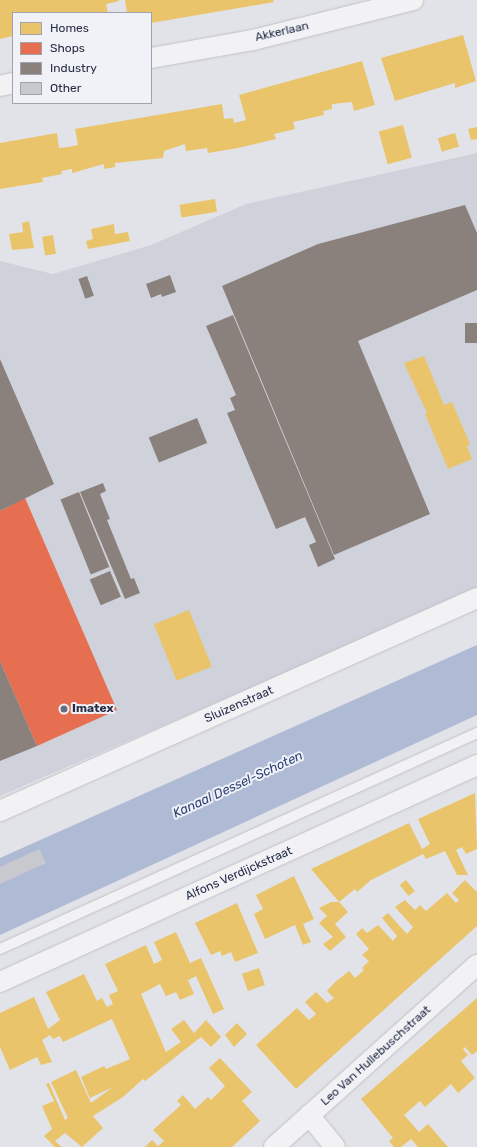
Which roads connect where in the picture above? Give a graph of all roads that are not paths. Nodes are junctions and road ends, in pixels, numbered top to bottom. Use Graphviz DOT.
graph roads {
  1 [pos="412,0"];
  2 [pos="152,58"];
  3 [pos="12,84"];
  4 [pos="0,86"];
  5 [pos="477,598"];
  6 [pos="477,733"];
  7 [pos="477,765"];
  8 [pos="0,811"];
  9 [pos="0,950"];
  10 [pos="477,965"];
  11 [pos="0,982"];
  12 [pos="309,1115"];
  13 [pos="274,1147"];
  14 [pos="336,1147"];
  1 -- 2 [label="street, Akkerlaan"];
  3 -- 4 [label="street"];
  5 -- 8 [label="street, Sluizenstraat"];
  6 -- 9 [label="lane"];
  7 -- 11 [label="street, Alfons Verdijckstraat"];
  10 -- 12 [label="street, Leo Van Hullebuschstraat"];
  12 -- 13 [label="street, Leo Van Hullebuschstraat"];
  12 -- 14 [label="street"];
}
